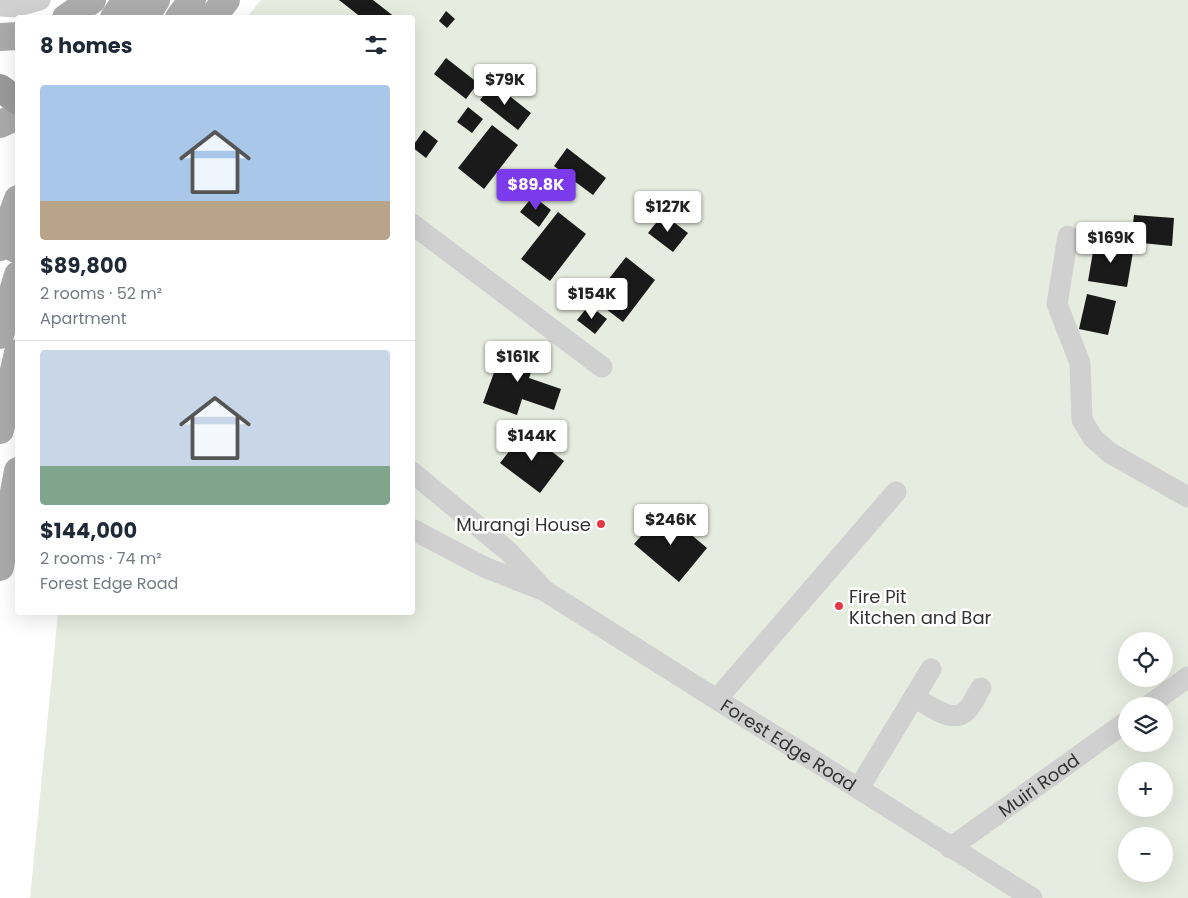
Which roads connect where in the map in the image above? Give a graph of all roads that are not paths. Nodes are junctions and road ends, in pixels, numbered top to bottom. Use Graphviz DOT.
graph roads {
  1 [pos="40,0"];
  2 [pos="92,0"];
  3 [pos="97,0"];
  4 [pos="126,0"];
  5 [pos="156,0"];
  6 [pos="192,0"];
  7 [pos="226,0"];
  8 [pos="0,6"];
  9 [pos="70,15"];
  10 [pos="89,15"];
  11 [pos="116,15"];
  12 [pos="146,15"];
  13 [pos="181,15"];
  14 [pos="214,15"];
  15 [pos="15,36"];
  16 [pos="0,37"];
  17 [pos="0,88"];
  18 [pos="15,99"];
  19 [pos="15,117"];
  20 [pos="0,124"];
  21 [pos="15,207"];
  22 [pos="415,226"];
  23 [pos="1068,236"];
  24 [pos="0,240"];
  25 [pos="0,246"];
  26 [pos="15,248"];
  27 [pos="15,282"];
  28 [pos="0,335"];
  29 [pos="15,366"];
  30 [pos="602,367"];
  31 [pos="0,430"];
  32 [pos="415,480"];
  33 [pos="15,487"];
  34 [pos="896,492"];
  35 [pos="1188,497"];
  36 [pos="415,531"];
  37 [pos="0,567"];
  38 [pos="545,591"];
  39 [pos="931,669"];
  40 [pos="1188,677"];
  41 [pos="981,688"];
  42 [pos="914,697"];
  43 [pos="1160,697"];
  44 [pos="717,699"];
  45 [pos="1118,728"];
  46 [pos="859,788"];
  47 [pos="950,848"];
  48 [pos="1032,898"];
  1 -- 8 [label="street"];
  2 -- 9 [label="main road"];
  3 -- 10 [label="main road"];
  4 -- 11 [label="main road"];
  5 -- 12 [label="main road"];
  6 -- 13 [label="main road"];
  7 -- 14 [label="main road"];
  15 -- 16 [label="main road"];
  17 -- 18 [label="highway"];
  19 -- 20 [label="main road"];
  21 -- 25 [label="main road"];
  22 -- 30 [label="street"];
  23 -- 35 [label="street"];
  24 -- 26 [label="main road, bridge"];
  27 -- 28 [label="main road"];
  29 -- 31 [label="main road"];
  32 -- 38 [label="street, Forest Edge Road"];
  33 -- 37 [label="main road"];
  34 -- 44 [label="street"];
  36 -- 38 [label="street, Forest Edge Road"];
  38 -- 44 [label="street, Forest Edge Road"];
  39 -- 42 [label="street"];
  40 -- 43 [label="street"];
  41 -- 42 [label="street"];
  42 -- 46 [label="street"];
  44 -- 46 [label="street, Forest Edge Road"];
  45 -- 47 [label="street, Muiri Road"];
  46 -- 47 [label="street, Forest Edge Road"];
  47 -- 48 [label="street, Forest Edge Road"];
}
